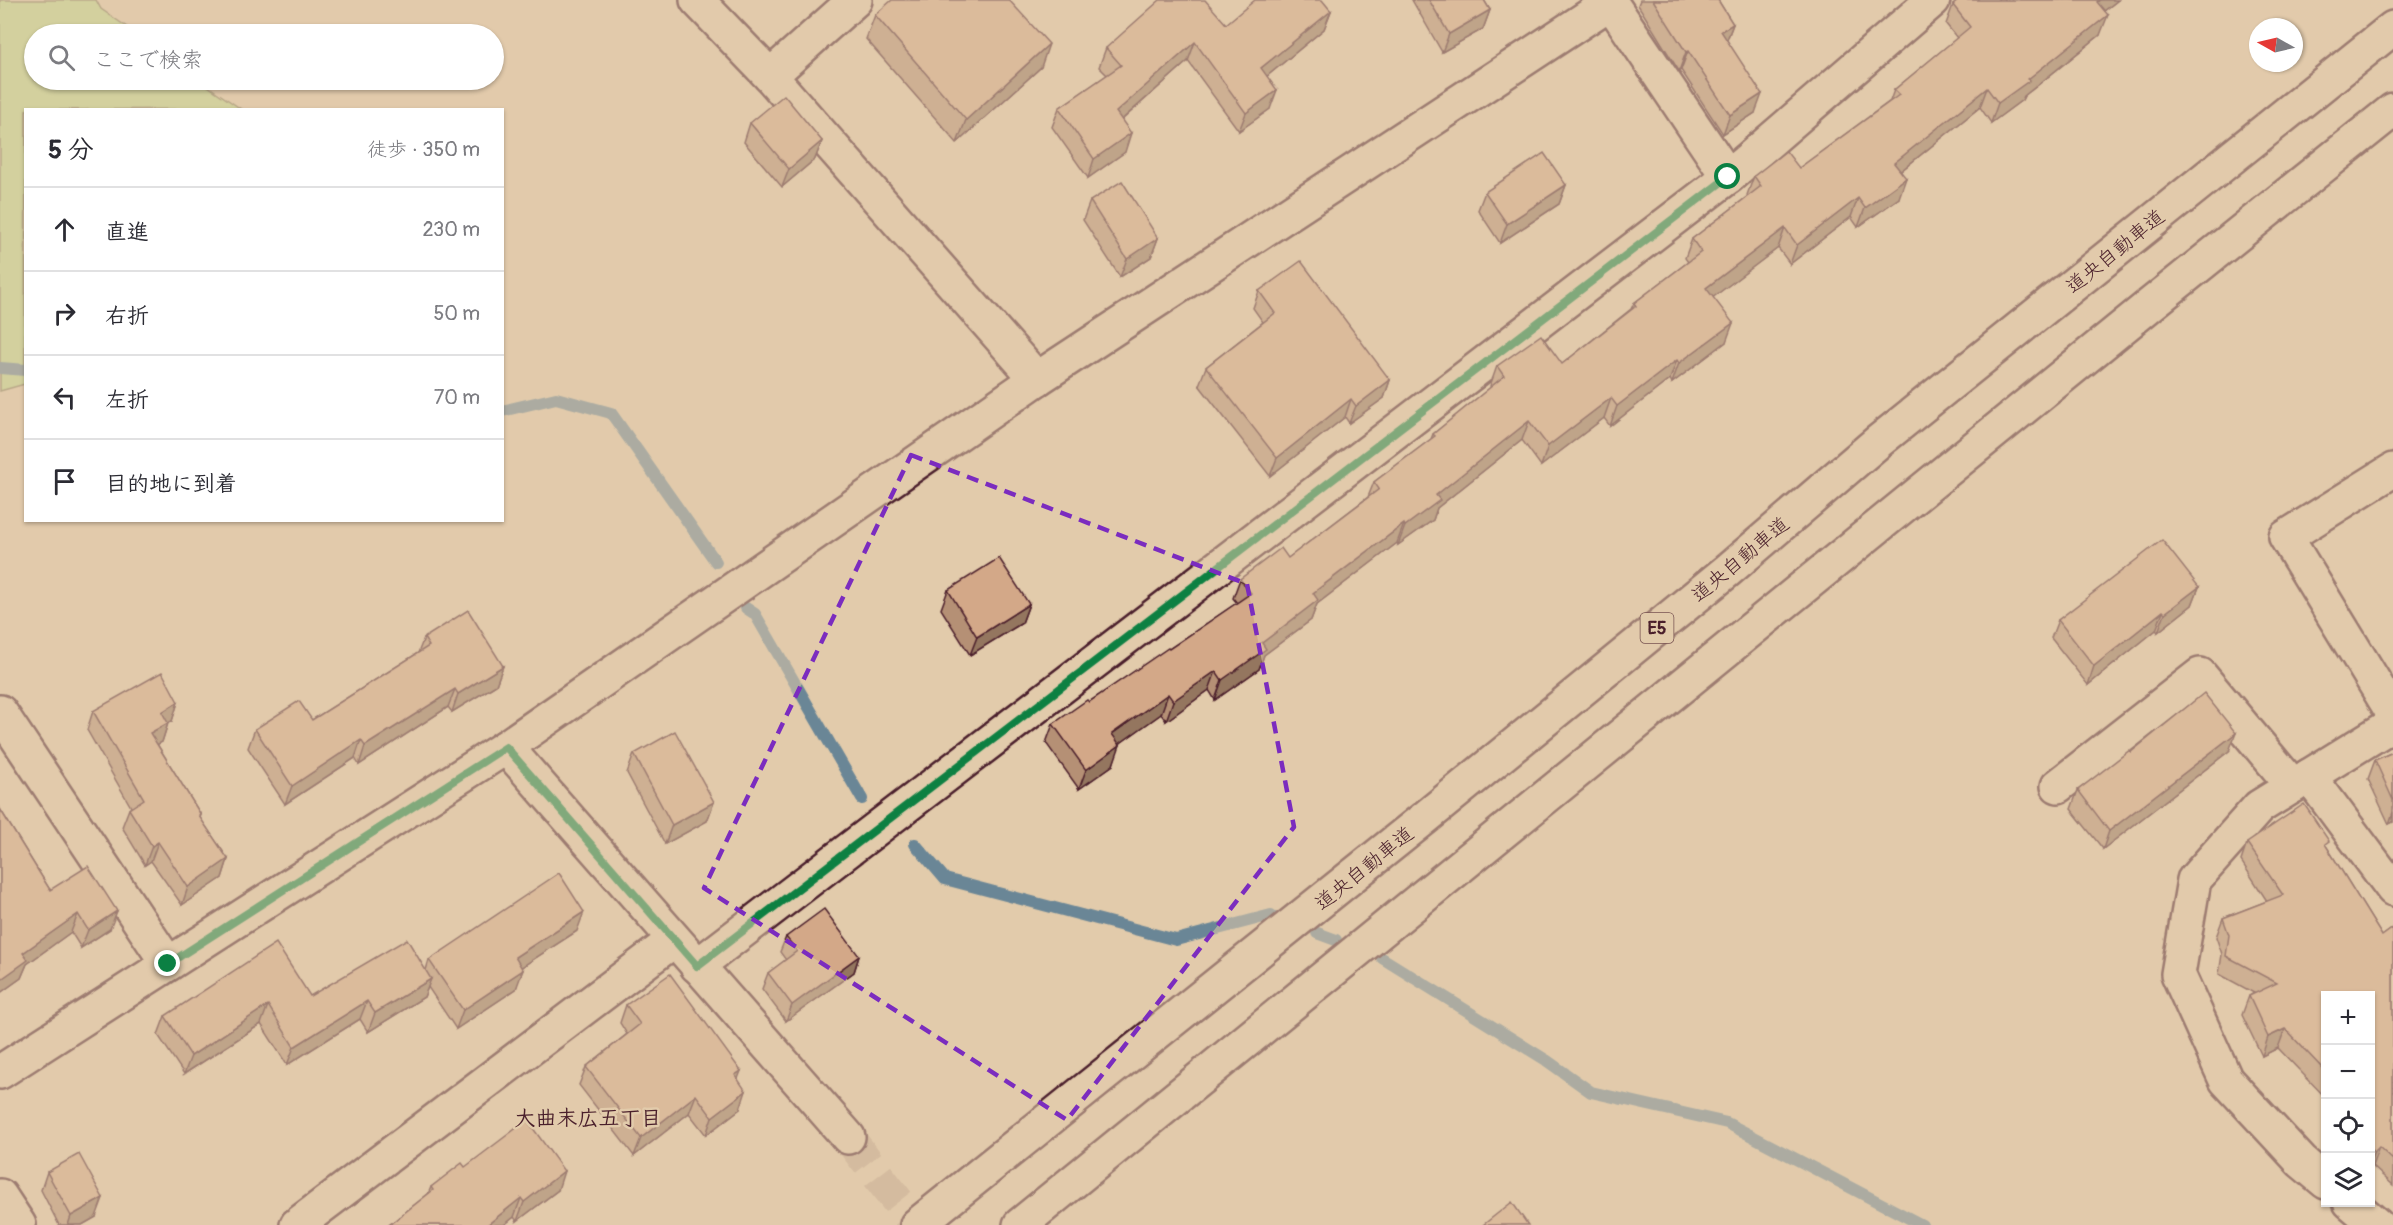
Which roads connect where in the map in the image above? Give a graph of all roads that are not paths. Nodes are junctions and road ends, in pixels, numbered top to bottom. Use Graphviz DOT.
graph roads {
  1 [pos="697,0"];
  2 [pos="855,0"];
  3 [pos="1933,0"];
  4 [pos="1610,1"];
  5 [pos="2393,28"];
  6 [pos="770,76"];
  7 [pos="2393,110"];
  8 [pos="1728,177"];
  9 [pos="1037,379"];
  10 [pos="2393,470"];
  11 [pos="0,712"];
  12 [pos="2393,713"];
  13 [pos="2393,724"];
  14 [pos="506,747"];
  15 [pos="2301,781"];
  16 [pos="2058,786"];
  17 [pos="2393,889"];
  18 [pos="675,940"];
  19 [pos="168,964"];
  20 [pos="697,966"];
  21 [pos="0,1072"];
  22 [pos="848,1137"];
  23 [pos="2321,1179"];
  24 [pos="0,1196"];
  25 [pos="2355,1207"];
  26 [pos="18,1225"];
  27 [pos="297,1225"];
  28 [pos="917,1225"];
  29 [pos="1020,1225"];
  30 [pos="2377,1225"];
  1 -- 6 [label="main road"];
  2 -- 6 [label="main road"];
  3 -- 8 [label="main road"];
  4 -- 8 [label="main road"];
  4 -- 9 [label="main road"];
  5 -- 28 [label="main road, 道央自動車道 / E5"];
  6 -- 9 [label="main road"];
  7 -- 29 [label="main road"];
  8 -- 20 [label="main road"];
  9 -- 14 [label="main road"];
  10 -- 12 [label="main road"];
  11 -- 19 [label="main road"];
  13 -- 15 [label="main road"];
  14 -- 18 [label="main road"];
  14 -- 19 [label="main road"];
  15 -- 16 [label="main road"];
  15 -- 17 [label="main road"];
  15 -- 23 [label="main road"];
  18 -- 20 [label="main road"];
  18 -- 27 [label="main road"];
  19 -- 21 [label="main road"];
  20 -- 22 [label="main road"];
  24 -- 26 [label="main road"];
  25 -- 30 [label="main road"];
}
